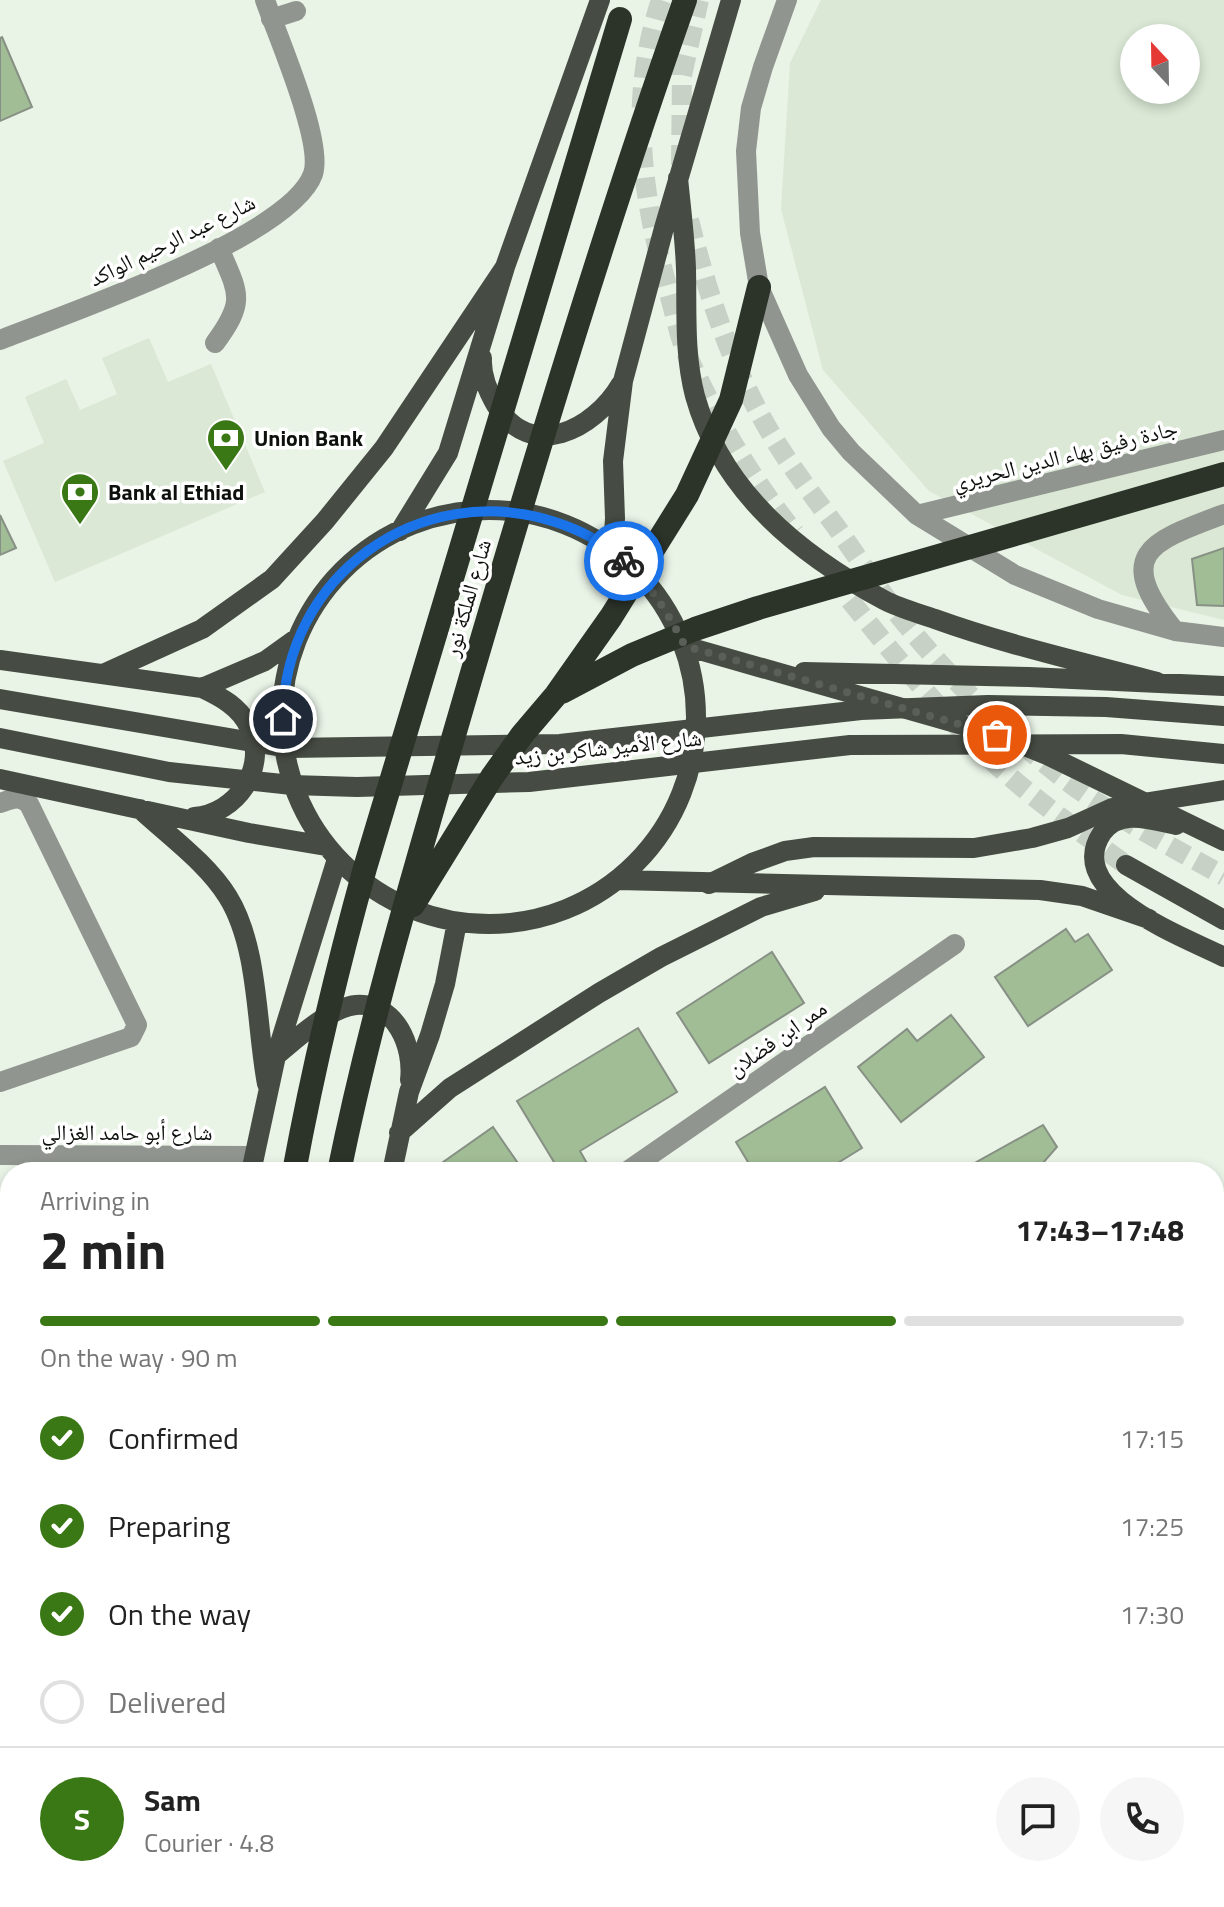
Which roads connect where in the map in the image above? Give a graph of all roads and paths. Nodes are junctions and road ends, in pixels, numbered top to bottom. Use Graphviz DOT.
graph roads {
  1 [pos="600,0"];
  2 [pos="685,0"];
  3 [pos="731,0"];
  4 [pos="787,0"];
  5 [pos="268,9"];
  6 [pos="623,10"];
  7 [pos="296,11"];
  8 [pos="678,178"];
  9 [pos="219,248"];
  10 [pos="505,267"];
  11 [pos="759,287"];
  12 [pos="0,340"];
  13 [pos="484,342"];
  14 [pos="215,343"];
  15 [pos="623,381"];
  16 [pos="1224,440"];
  17 [pos="1224,474"];
  18 [pos="1224,514"];
  19 [pos="917,515"];
  20 [pos="400,531"];
  21 [pos="613,550"];
  22 [pos="1175,631"];
  23 [pos="1224,637"];
  24 [pos="297,638"];
  25 [pos="685,646"];
  26 [pos="0,660"];
  27 [pos="772,671"];
  28 [pos="105,673"];
  29 [pos="1157,682"];
  30 [pos="1224,686"];
  31 [pos="202,688"];
  32 [pos="556,695"];
  33 [pos="0,699"];
  34 [pos="1224,716"];
  35 [pos="0,738"];
  36 [pos="1224,754"];
  37 [pos="0,779"];
  38 [pos="1224,790"];
  39 [pos="0,803"];
  40 [pos="140,809"];
  41 [pos="174,816"];
  42 [pos="1196,828"];
  43 [pos="1224,841"];
  44 [pos="332,853"];
  45 [pos="1126,865"];
  46 [pos="618,880"];
  47 [pos="709,884"];
  48 [pos="839,885"];
  49 [pos="1149,919"];
  50 [pos="1224,920"];
  51 [pos="457,922"];
  52 [pos="399,928"];
  53 [pos="955,944"];
  54 [pos="1224,957"];
  55 [pos="276,1056"];
  56 [pos="0,1082"];
  57 [pos="268,1090"];
  58 [pos="409,1092"];
  59 [pos="399,1133"];
  60 [pos="0,1155"];
  61 [pos="197,1162"];
  62 [pos="253,1162"];
  63 [pos="296,1162"];
  64 [pos="341,1162"];
  65 [pos="394,1162"];
  66 [pos="640,1162"];
  1 -- 10 [label="main road"];
  2 -- 52 [label="highway, شارع الملكة نور, bridge"];
  3 -- 8 [label="main road"];
  4 -- 11 [label="street"];
  5 -- 7 [label="street"];
  5 -- 9 [label="street, شارع عبد الرحيم الواكد"];
  6 -- 63 [label="highway, شارع الملكة نور, bridge"];
  8 -- 15 [label="main road"];
  8 -- 29 [label="main road"];
  9 -- 12 [label="street, شارع عبد الرحيم الواكد"];
  9 -- 14 [label="street"];
  10 -- 13 [label="main road"];
  10 -- 28 [label="main road"];
  11 -- 19 [label="street"];
  11 -- 32 [label="highway, bridge"];
  13 -- 15 [label="main road"];
  13 -- 20 [label="main road"];
  15 -- 21 [label="main road"];
  16 -- 19 [label="street, جادة رفيق بهاء الدين الحريري"];
  17 -- 32 [label="highway, bridge"];
  18 -- 22 [label="street"];
  19 -- 22 [label="street"];
  20 -- 21 [label="main road"];
  20 -- 24 [label="main road"];
  21 -- 25 [label="main road"];
  22 -- 23 [label="street"];
  24 -- 31 [label="main road"];
  24 -- 44 [label="main road"];
  25 -- 27 [label="main road"];
  25 -- 46 [label="main road"];
  26 -- 28 [label="main road"];
  27 -- 29 [label="main road"];
  27 -- 42 [label="main road"];
  28 -- 31 [label="main road"];
  29 -- 30 [label="main road"];
  31 -- 41 [label="main road"];
  32 -- 52 [label="highway, bridge"];
  33 -- 34 [label="main road, شارع الأمير شاكر بن زيد, bridge"];
  35 -- 36 [label="main road, شارع الأمير شاكر بن زيد, bridge"];
  37 -- 40 [label="main road"];
  38 -- 47 [label="main road, bridge"];
  39 -- 56 [label="street"];
  40 -- 41 [label="main road"];
  40 -- 57 [label="main road"];
  41 -- 44 [label="main road"];
  42 -- 43 [label="main road"];
  42 -- 49 [label="main road"];
  44 -- 51 [label="main road"];
  44 -- 55 [label="main road"];
  45 -- 50 [label="main road"];
  46 -- 47 [label="main road"];
  46 -- 51 [label="main road"];
  47 -- 48 [label="main road"];
  48 -- 49 [label="main road"];
  48 -- 59 [label="main road"];
  49 -- 54 [label="main road"];
  51 -- 58 [label="main road"];
  52 -- 64 [label="highway, شارع الملكة نور, bridge"];
  53 -- 66 [label="street, ممر ابن فضلان"];
  55 -- 57 [label="main road"];
  55 -- 58 [label="main road"];
  57 -- 62 [label="main road"];
  58 -- 59 [label="main road"];
  59 -- 65 [label="main road"];
  60 -- 61 [label="street, شارع أبو حامد الغزالي"];
}
